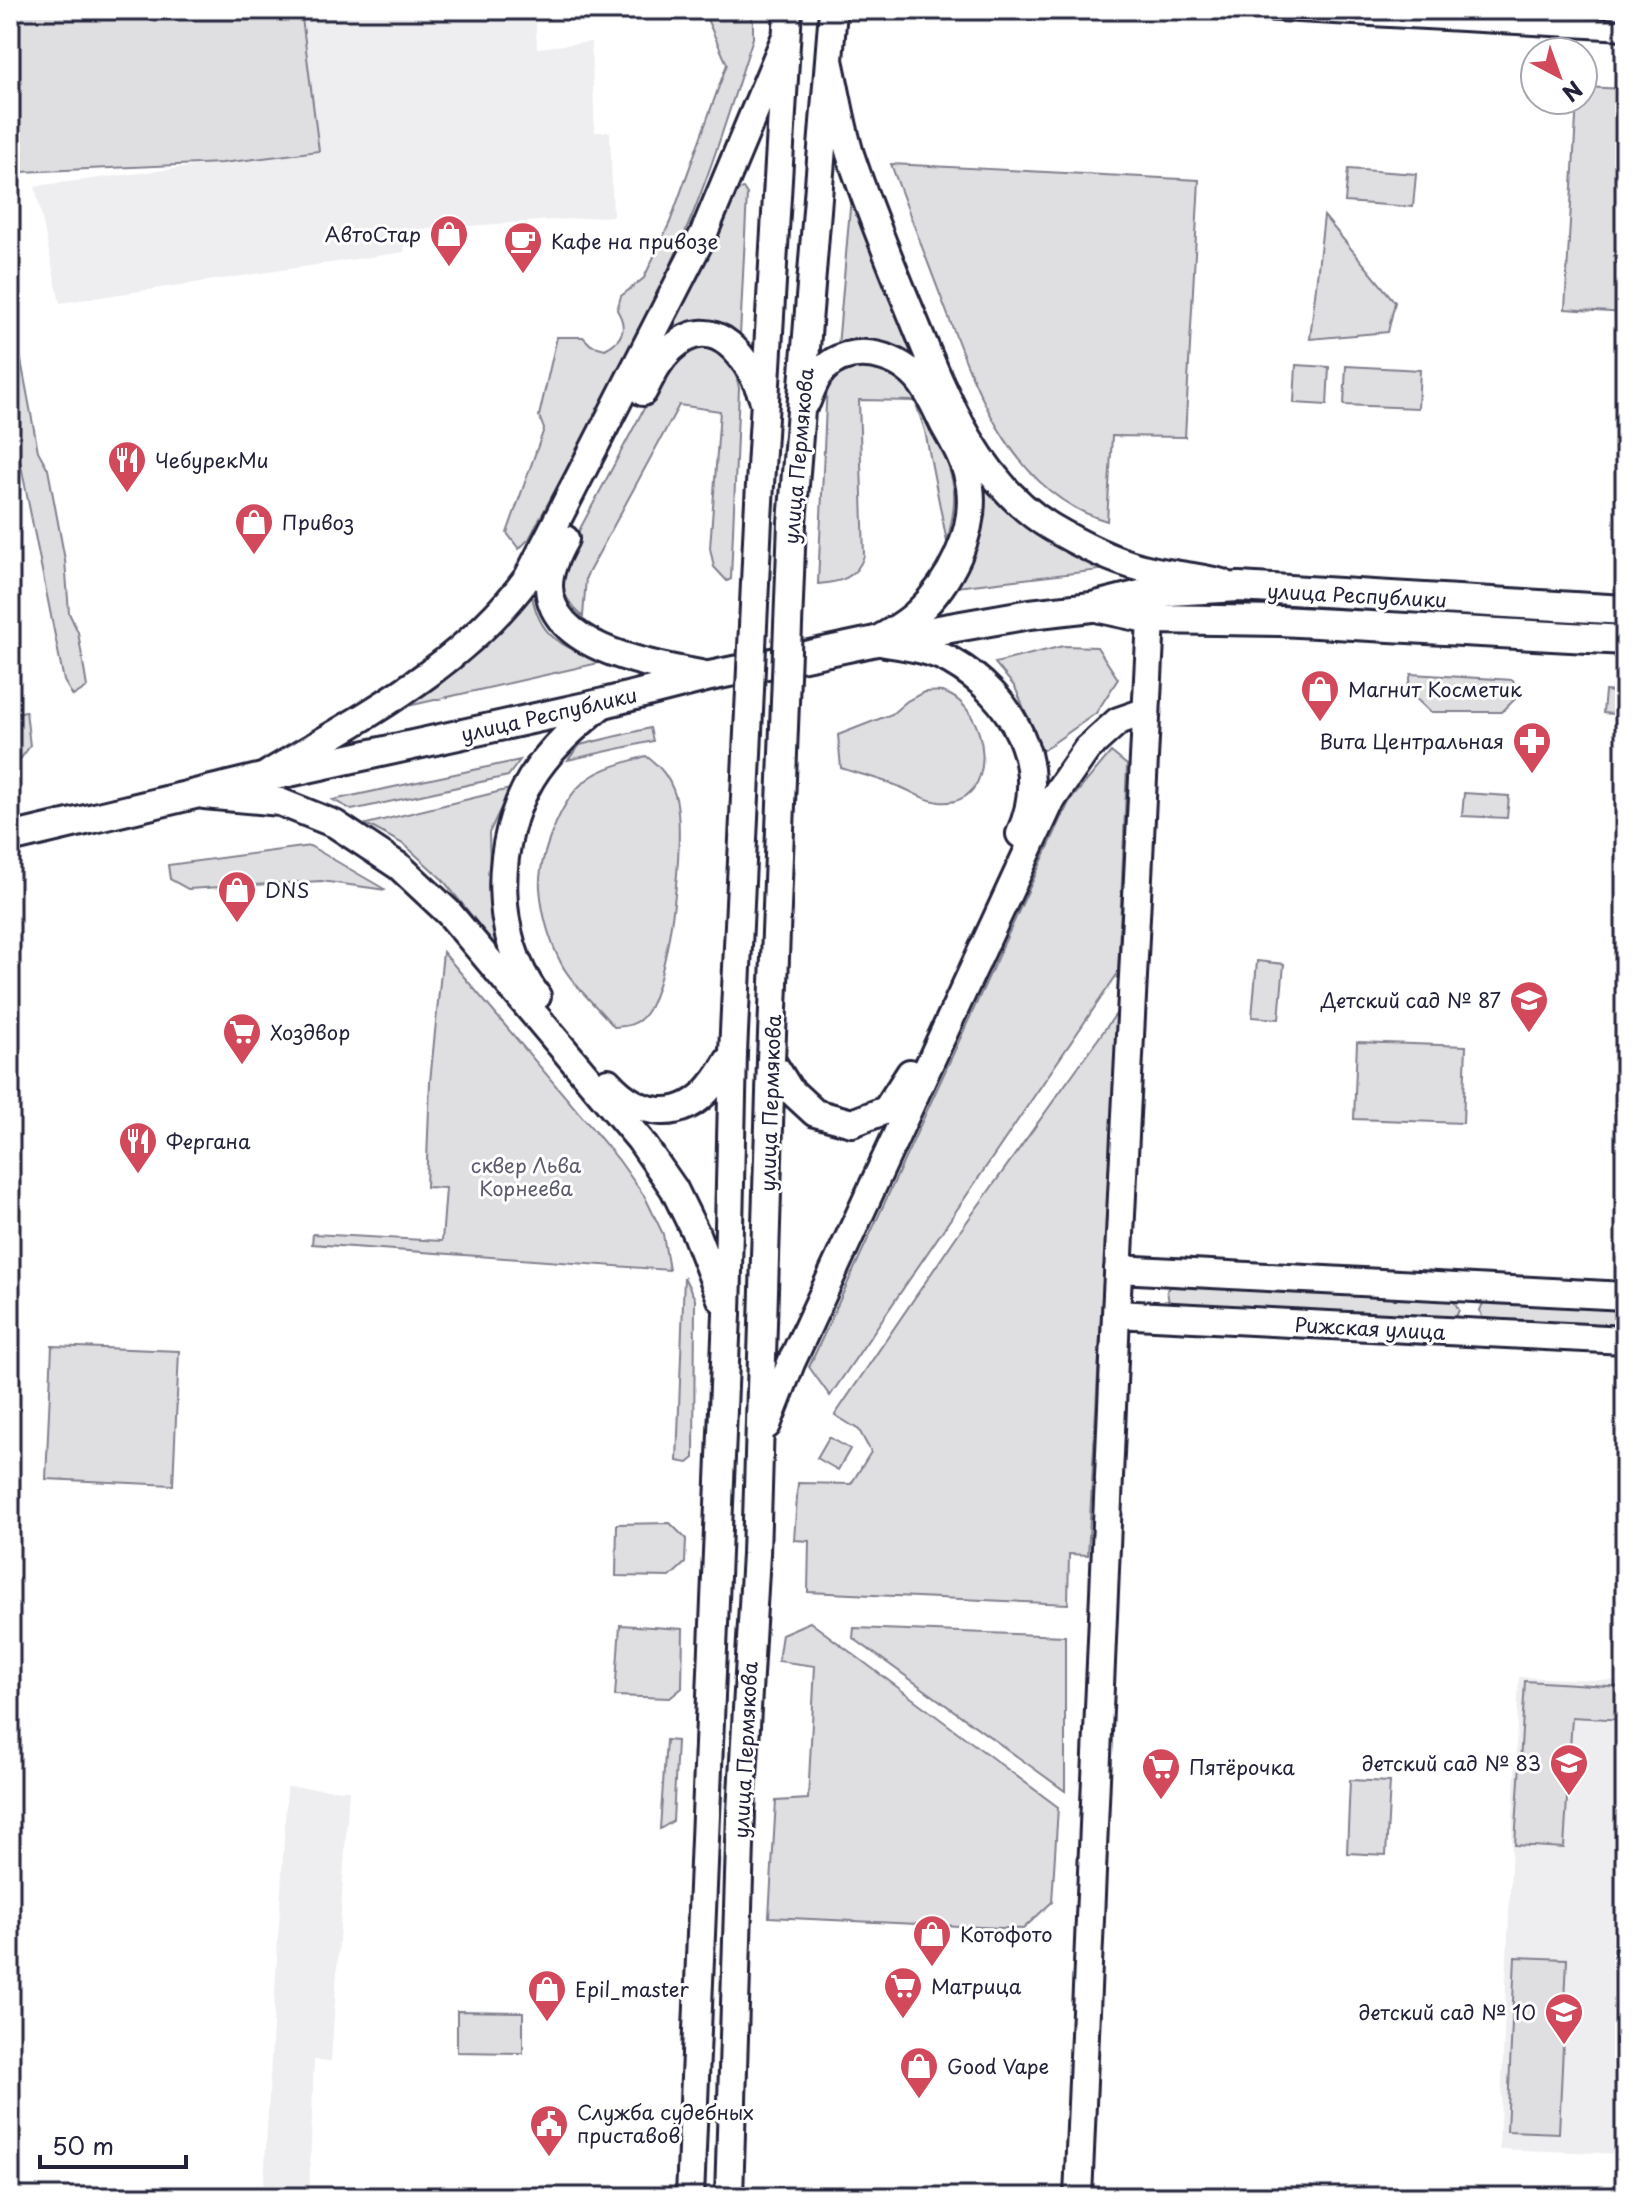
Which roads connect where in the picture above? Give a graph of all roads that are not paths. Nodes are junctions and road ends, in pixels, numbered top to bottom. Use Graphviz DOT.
graph roads {
  1 [pos="768,10"];
  2 [pos="833,10"];
  3 [pos="1261,10"];
  4 [pos="787,23"];
  5 [pos="1625,30"];
  6 [pos="829,60"];
  7 [pos="764,401"];
  8 [pos="802,412"];
  9 [pos="1239,587"];
  10 [pos="1092,607"];
  11 [pos="1625,610"];
  12 [pos="1151,619"];
  13 [pos="1625,640"];
  14 [pos="876,641"];
  15 [pos="710,676"];
  16 [pos="604,703"];
  17 [pos="1144,712"];
  18 [pos="262,778"];
  19 [pos="196,794"];
  20 [pos="10,838"];
  21 [pos="733,1053"];
  22 [pos="771,1060"];
  23 [pos="1118,1269"];
  24 [pos="1625,1296"];
  25 [pos="727,1314"];
  26 [pos="1116,1314"];
  27 [pos="1625,1340"];
  28 [pos="759,1443"];
  29 [pos="690,2197"];
  30 [pos="729,2197"];
  31 [pos="1078,2197"];
  1 -- 4 [label="main road"];
  2 -- 6 [label="main road, улица Пермякова"];
  3 -- 5 [label="street"];
  4 -- 7 [label="main road, улица Пермякова"];
  4 -- 18 [label="main road"];
  6 -- 8 [label="main road, улица Пермякова"];
  6 -- 9 [label="main road"];
  7 -- 15 [label="main road"];
  7 -- 21 [label="main road, улица Пермякова, bridge"];
  8 -- 14 [label="main road"];
  8 -- 22 [label="main road, улица Пермякова, bridge"];
  9 -- 10 [label="main road, улица Республики"];
  9 -- 11 [label="main road, улица Республики"];
  10 -- 12 [label="main road, улица Республики"];
  10 -- 14 [label="main road, улица Республики"];
  12 -- 13 [label="main road, улица Республики"];
  12 -- 17 [label="main road"];
  14 -- 15 [label="main road, улица Республики"];
  14 -- 22 [label="main road"];
  15 -- 16 [label="main road, улица Республики"];
  16 -- 18 [label="main road, улица Республики"];
  16 -- 21 [label="main road"];
  17 -- 23 [label="main road"];
  17 -- 28 [label="main road"];
  18 -- 19 [label="main road, улица Республики"];
  19 -- 20 [label="main road, улица Республики"];
  19 -- 25 [label="main road"];
  21 -- 25 [label="main road, улица Пермякова"];
  22 -- 28 [label="main road, улица Пермякова"];
  23 -- 24 [label="main road"];
  23 -- 26 [label="main road"];
  25 -- 29 [label="main road, улица Пермякова"];
  26 -- 27 [label="main road, Рижская улица"];
  26 -- 31 [label="main road"];
  28 -- 30 [label="main road, улица Пермякова"];
}
